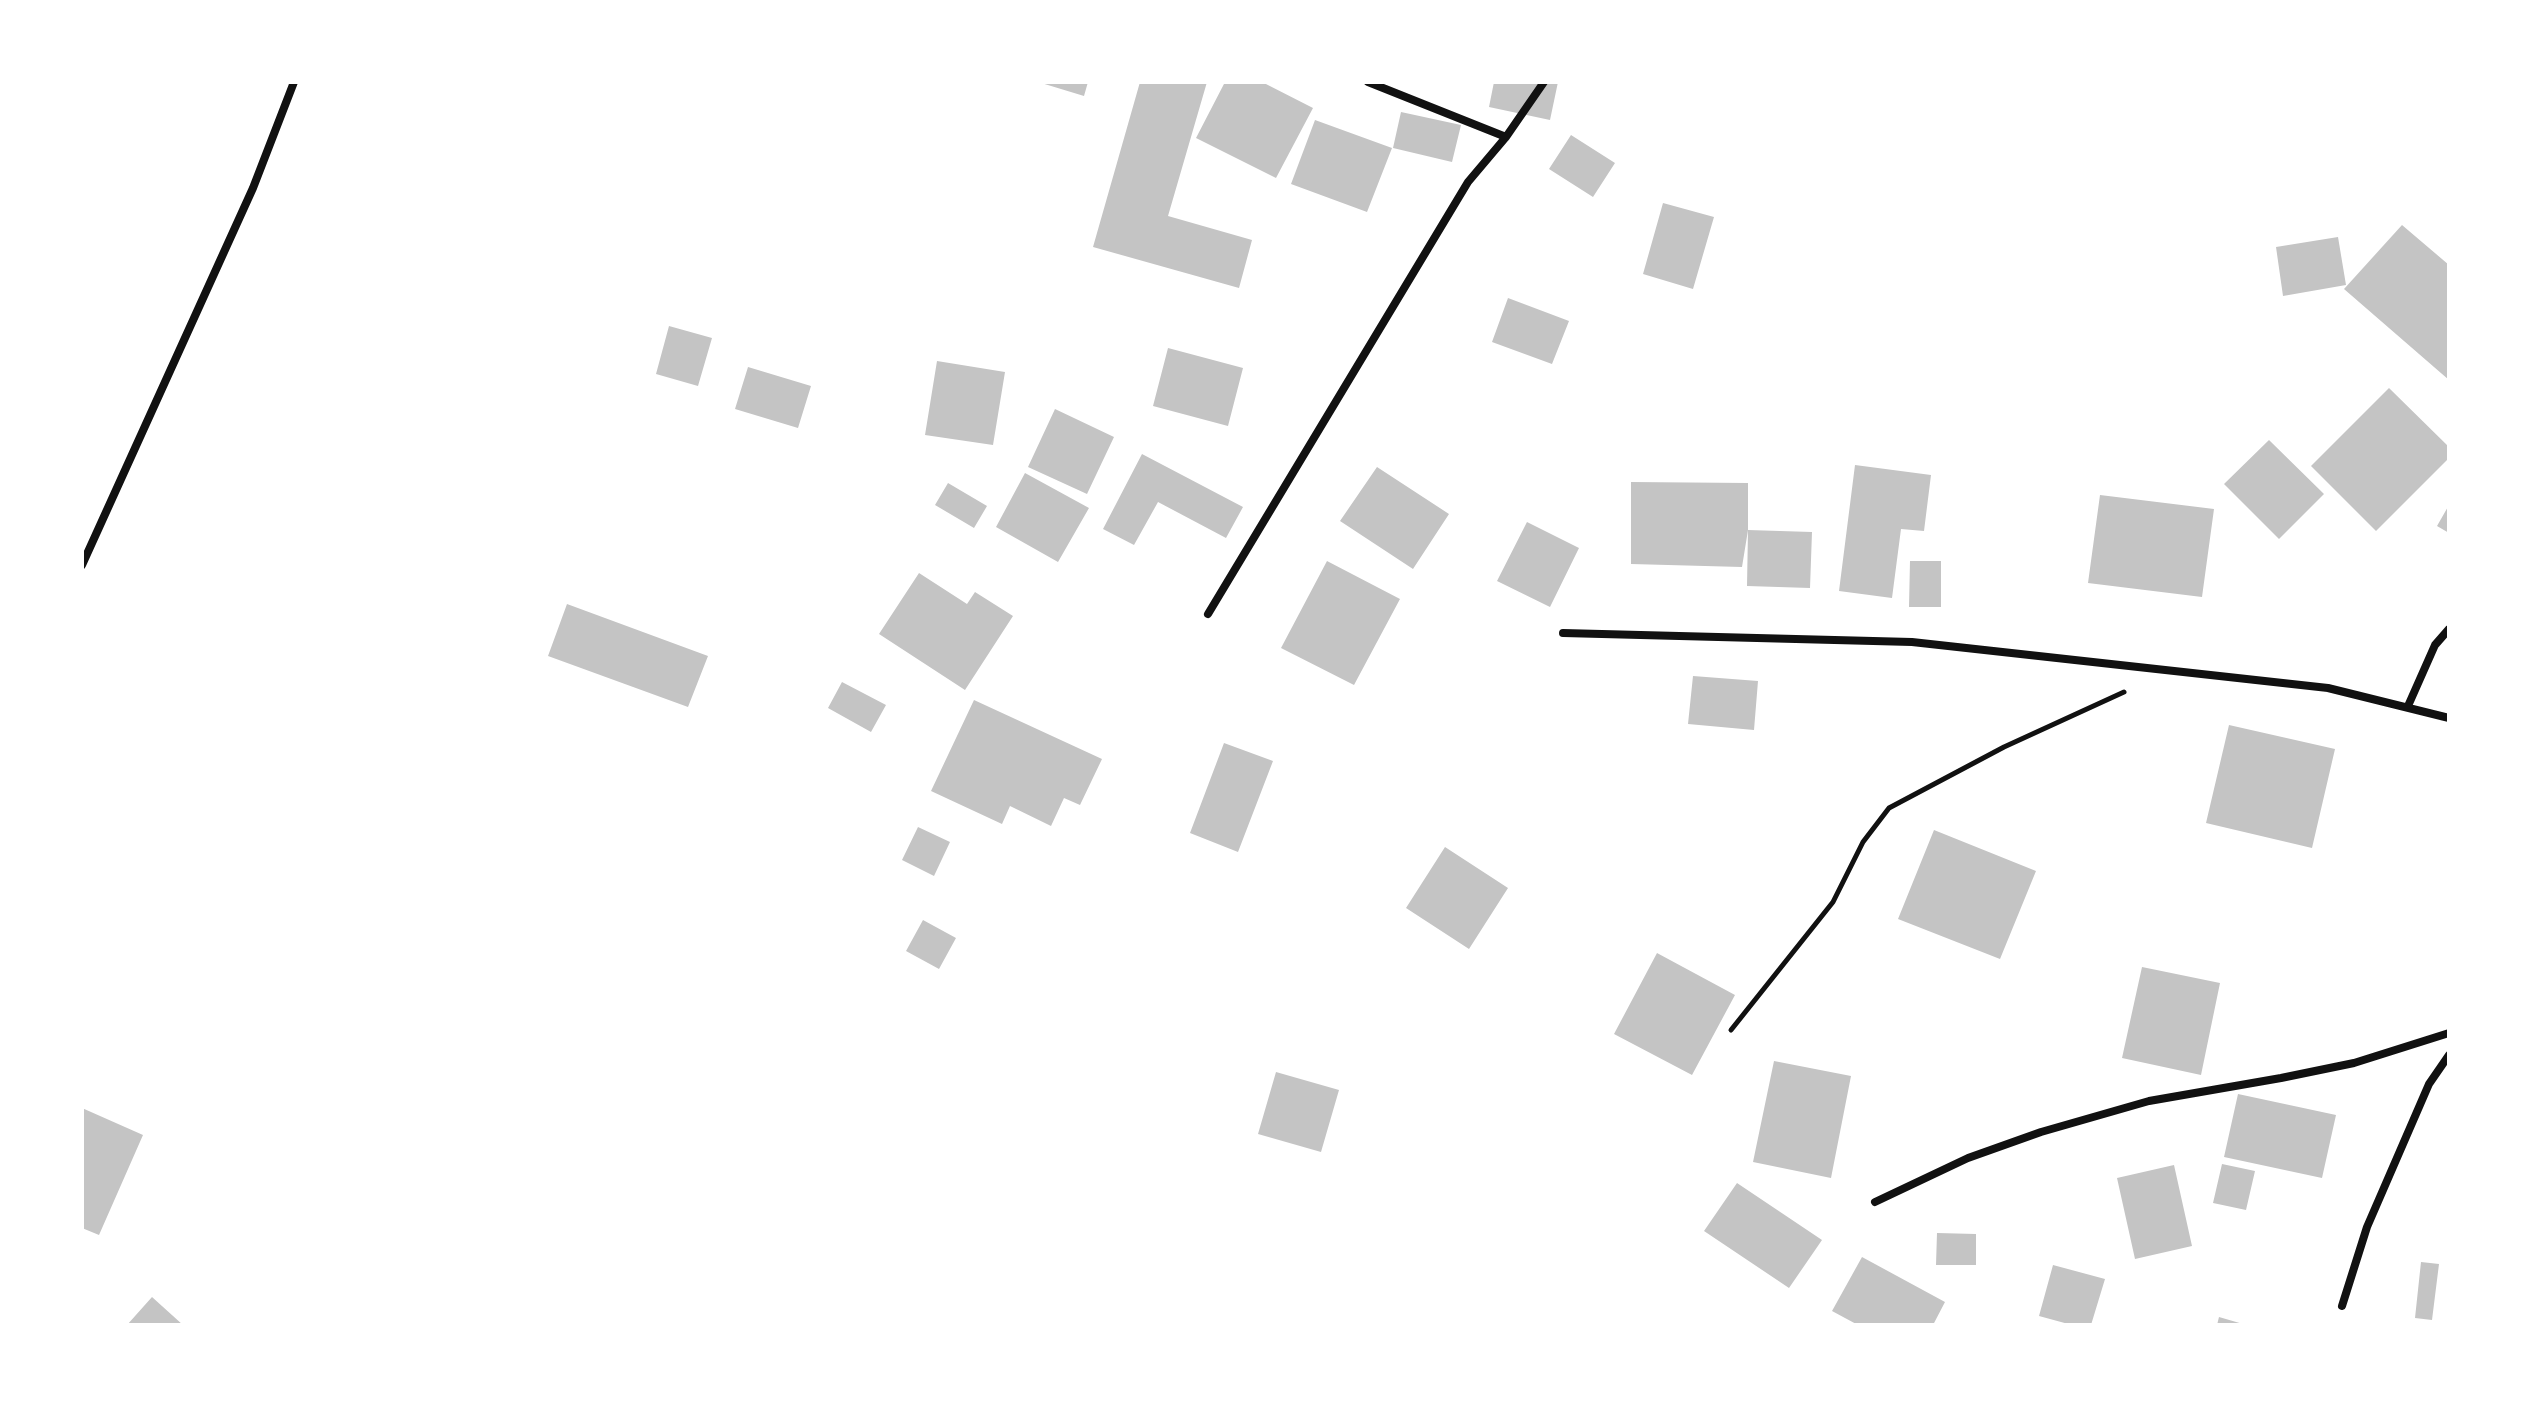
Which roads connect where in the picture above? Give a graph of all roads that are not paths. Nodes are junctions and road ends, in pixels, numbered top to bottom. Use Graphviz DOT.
graph roads {
  1 [pos="294,82"];
  2 [pos="1368,82"];
  3 [pos="1544,82"];
  4 [pos="1506,137"];
  5 [pos="82,565"];
  6 [pos="1208,614"];
  7 [pos="2449,629"];
  8 [pos="1563,633"];
  9 [pos="2408,706"];
  10 [pos="2449,718"];
  11 [pos="2449,1033"];
  12 [pos="2449,1055"];
  13 [pos="1875,1202"];
  14 [pos="2342,1306"];
  1 -- 5 [label="street"];
  2 -- 4 [label="street"];
  3 -- 4 [label="street"];
  4 -- 6 [label="street"];
  7 -- 9 [label="street"];
  8 -- 9 [label="street"];
  9 -- 10 [label="street"];
  11 -- 13 [label="street"];
  12 -- 14 [label="street"];
}
